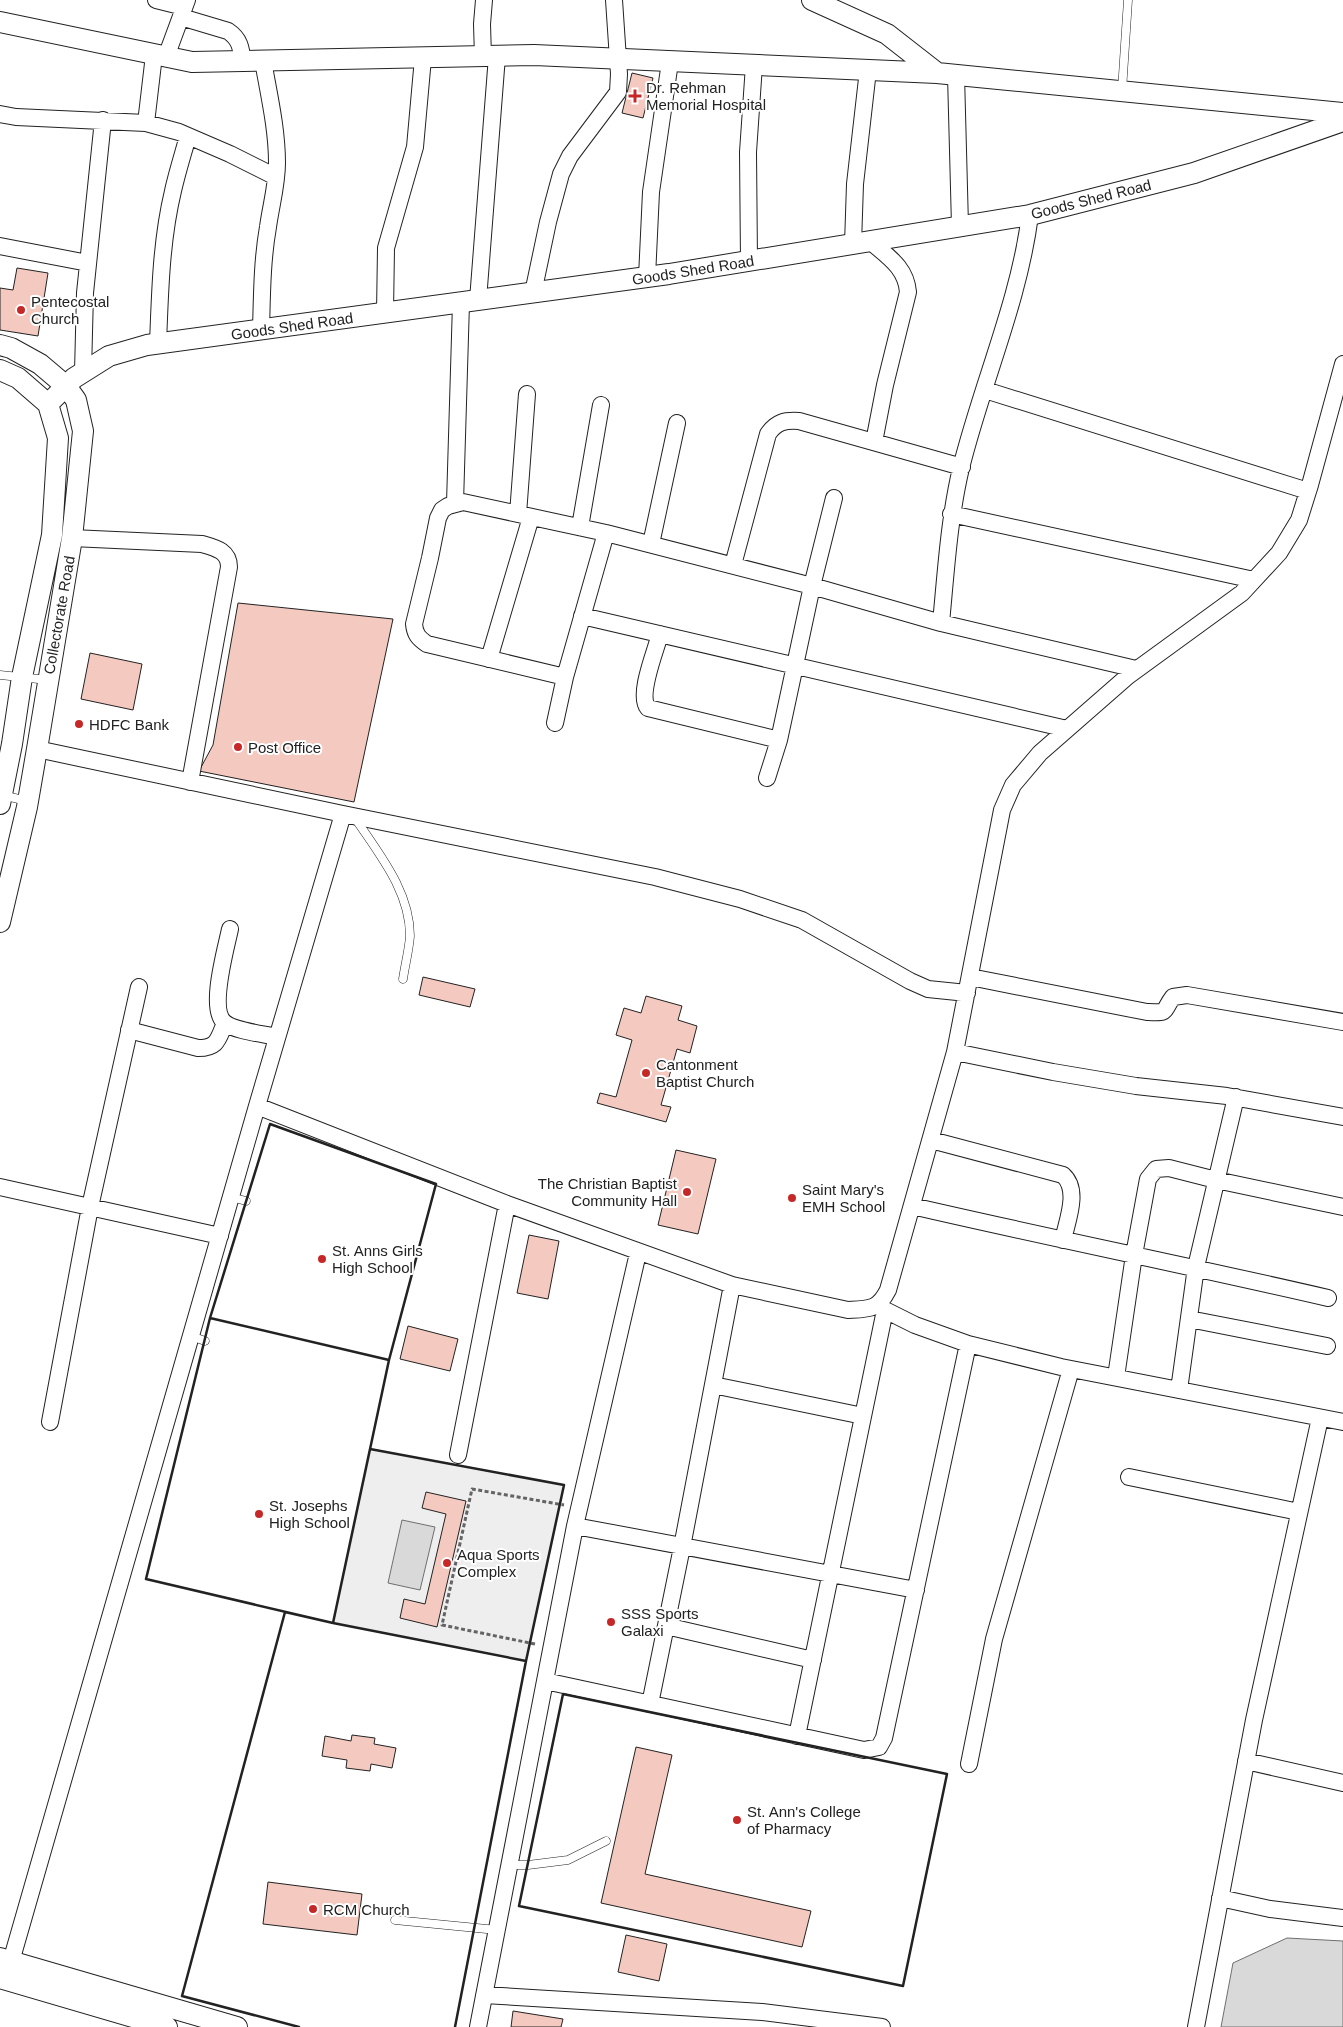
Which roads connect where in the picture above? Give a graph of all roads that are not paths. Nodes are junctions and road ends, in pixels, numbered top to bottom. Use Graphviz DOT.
graph roads {
  1 [pos="156,0"];
  2 [pos="484,0"];
  3 [pos="614,0"];
  4 [pos="812,0"];
  5 [pos="1128,0"];
  6 [pos="184,8"];
  7 [pos="0,22"];
  8 [pos="160,56"];
  9 [pos="490,56"];
  10 [pos="423,58"];
  11 [pos="618,60"];
  12 [pos="253,61"];
  13 [pos="670,62"];
  14 [pos="754,65"];
  15 [pos="868,70"];
  16 [pos="947,74"];
  17 [pos="1122,91"];
  18 [pos="1343,113"];
  19 [pos="0,114"];
  20 [pos="103,120"];
  21 [pos="1343,121"];
  22 [pos="146,122"];
  23 [pos="188,136"];
  24 [pos="276,177"];
  25 [pos="1030,215"];
  26 [pos="960,226"];
  27 [pos="861,243"];
  28 [pos="0,246"];
  29 [pos="748,261"];
  30 [pos="88,263"];
  31 [pos="647,277"];
  32 [pos="533,293"];
  33 [pos="469,302"];
  34 [pos="385,313"];
  35 [pos="261,330"];
  36 [pos="158,344"];
  37 [pos="0,345"];
  38 [pos="1343,364"];
  39 [pos="0,370"];
  40 [pos="83,372"];
  41 [pos="66,386"];
  42 [pos="985,390"];
  43 [pos="527,394"];
  44 [pos="48,404"];
  45 [pos="601,405"];
  46 [pos="677,423"];
  47 [pos="874,442"];
  48 [pos="962,467"];
  49 [pos="1308,491"];
  50 [pos="834,498"];
  51 [pos="455,503"];
  52 [pos="951,514"];
  53 [pos="524,515"];
  54 [pos="580,527"];
  55 [pos="606,533"];
  56 [pos="72,538"];
  57 [pos="650,544"];
  58 [pos="733,565"];
  59 [pos="1254,580"];
  60 [pos="812,586"];
  61 [pos="582,616"];
  62 [pos="941,623"];
  63 [pos="660,634"];
  64 [pos="489,659"];
  65 [pos="795,666"];
  66 [pos="1136,669"];
  67 [pos="0,675"];
  68 [pos="22,677"];
  69 [pos="565,677"];
  70 [pos="48,680"];
  71 [pos="554,723"];
  72 [pos="1067,729"];
  73 [pos="779,740"];
  74 [pos="37,749"];
  75 [pos="767,778"];
  76 [pos="190,782"];
  77 [pos="1,798"];
  78 [pos="28,801"];
  79 [pos="349,816"];
  80 [pos="0,922"];
  81 [pos="230,929"];
  82 [pos="403,979"];
  83 [pos="969,985"];
  84 [pos="139,987"];
  85 [pos="1343,1022"];
  86 [pos="225,1023"];
  87 [pos="129,1030"];
  88 [pos="277,1037"];
  89 [pos="955,1052"];
  90 [pos="1236,1097"];
  91 [pos="257,1106"];
  92 [pos="1343,1117"];
  93 [pos="931,1140"];
  94 [pos="1216,1180"];
  95 [pos="0,1187"];
  96 [pos="507,1204"];
  97 [pos="912,1206"];
  98 [pos="90,1207"];
  99 [pos="1343,1207"];
  100 [pos="220,1236"];
  101 [pos="1063,1240"];
  102 [pos="638,1253"];
  103 [pos="1134,1255"];
  104 [pos="1196,1267"];
  105 [pos="732,1285"];
  106 [pos="1328,1298"];
  107 [pos="881,1308"];
  108 [pos="1189,1319"];
  109 [pos="968,1344"];
  110 [pos="1327,1346"];
  111 [pos="1071,1369"];
  112 [pos="1116,1378"];
  113 [pos="713,1385"];
  114 [pos="1179,1390"];
  115 [pos="863,1416"];
  116 [pos="1320,1418"];
  117 [pos="50,1422"];
  118 [pos="1343,1422"];
  119 [pos="458,1455"];
  120 [pos="1129,1477"];
  121 [pos="1298,1512"];
  122 [pos="575,1526"];
  123 [pos="682,1547"];
  124 [pos="830,1575"];
  125 [pos="916,1590"];
  126 [pos="666,1626"];
  127 [pos="813,1660"];
  128 [pos="545,1681"];
  129 [pos="650,1704"];
  130 [pos="797,1736"];
  131 [pos="1246,1760"];
  132 [pos="969,1764"];
  133 [pos="1343,1783"];
  134 [pos="606,1841"];
  135 [pos="510,1865"];
  136 [pos="1220,1898"];
  137 [pos="1343,1918"];
  138 [pos="395,1920"];
  139 [pos="497,1930"];
  140 [pos="4,1969"];
  141 [pos="484,1995"];
  142 [pos="167,2027"];
  143 [pos="237,2027"];
  144 [pos="478,2027"];
  145 [pos="882,2027"];
  146 [pos="1196,2027"];
  1 -- 6 [label="street"];
  2 -- 9 [label="street"];
  3 -- 11 [label="street"];
  4 -- 16 [label="street"];
  5 -- 17 [label="lane"];
  6 -- 8 [label="street"];
  6 -- 12 [label="street"];
  7 -- 8 [label="street"];
  8 -- 12 [label="street"];
  8 -- 22 [label="street"];
  9 -- 10 [label="street"];
  9 -- 11 [label="street"];
  9 -- 33 [label="street"];
  10 -- 12 [label="street"];
  10 -- 34 [label="street"];
  11 -- 13 [label="street"];
  11 -- 32 [label="street"];
  12 -- 24 [label="street"];
  13 -- 14 [label="street"];
  13 -- 31 [label="street"];
  14 -- 15 [label="street"];
  14 -- 29 [label="street"];
  15 -- 16 [label="street"];
  15 -- 27 [label="street"];
  16 -- 17 [label="street"];
  16 -- 26 [label="street"];
  17 -- 18 [label="street"];
  19 -- 20 [label="street"];
  20 -- 22 [label="street"];
  20 -- 30 [label="street"];
  21 -- 25 [label="street, Goods Shed Road"];
  22 -- 23 [label="street"];
  23 -- 24 [label="street"];
  23 -- 36 [label="street"];
  24 -- 35 [label="street"];
  25 -- 26 [label="street, Goods Shed Road"];
  25 -- 42 [label="street"];
  26 -- 27 [label="street, Goods Shed Road"];
  27 -- 29 [label="street, Goods Shed Road"];
  27 -- 47 [label="street"];
  28 -- 30 [label="street"];
  29 -- 31 [label="street, Goods Shed Road"];
  30 -- 40 [label="street"];
  31 -- 32 [label="street, Goods Shed Road"];
  32 -- 33 [label="street, Goods Shed Road"];
  33 -- 34 [label="street, Goods Shed Road"];
  33 -- 51 [label="street"];
  34 -- 35 [label="street, Goods Shed Road"];
  35 -- 36 [label="street, Goods Shed Road"];
  36 -- 40 [label="street, Goods Shed Road"];
  37 -- 41 [label="street, Collectorate Road"];
  38 -- 49 [label="street"];
  39 -- 44 [label="street"];
  40 -- 41 [label="street, Goods Shed Road"];
  41 -- 44 [label="street, Goods Shed Road"];
  41 -- 56 [label="street, Collectorate Road"];
  42 -- 48 [label="street"];
  42 -- 49 [label="street"];
  43 -- 53 [label="street"];
  44 -- 68 [label="street, Collectorate Road"];
  45 -- 54 [label="street"];
  46 -- 57 [label="street"];
  47 -- 48 [label="street"];
  47 -- 58 [label="street"];
  48 -- 52 [label="street"];
  49 -- 59 [label="street"];
  50 -- 60 [label="street"];
  51 -- 53 [label="street"];
  51 -- 64 [label="street"];
  52 -- 59 [label="street"];
  52 -- 62 [label="street"];
  53 -- 54 [label="street"];
  53 -- 64 [label="street"];
  54 -- 55 [label="street"];
  55 -- 57 [label="street"];
  55 -- 61 [label="street"];
  56 -- 70 [label="street, Collectorate Road"];
  56 -- 76 [label="street"];
  57 -- 58 [label="street"];
  58 -- 60 [label="street"];
  59 -- 66 [label="street"];
  60 -- 62 [label="street"];
  60 -- 65 [label="street"];
  61 -- 63 [label="street"];
  61 -- 69 [label="street"];
  62 -- 66 [label="street"];
  63 -- 65 [label="street"];
  63 -- 73 [label="street"];
  64 -- 69 [label="street"];
  65 -- 72 [label="street"];
  65 -- 73 [label="street"];
  66 -- 72 [label="street"];
  67 -- 68 [label="lane"];
  68 -- 70 [label="lane"];
  68 -- 77 [label="street, Collectorate Road"];
  69 -- 71 [label="street"];
  70 -- 74 [label="street, Collectorate Road"];
  72 -- 83 [label="street"];
  73 -- 75 [label="street"];
  74 -- 76 [label="street"];
  74 -- 78 [label="street, Collectorate Road"];
  76 -- 79 [label="street"];
  77 -- 78 [label="lane"];
  78 -- 80 [label="street, Collectorate Road"];
  79 -- 82 [label="lane"];
  79 -- 83 [label="street"];
  79 -- 88 [label="street"];
  81 -- 86 [label="street"];
  83 -- 85 [label="street"];
  83 -- 89 [label="street"];
  84 -- 87 [label="street"];
  86 -- 87 [label="street"];
  86 -- 88 [label="street"];
  87 -- 98 [label="street"];
  88 -- 91 [label="street"];
  89 -- 90 [label="street"];
  89 -- 93 [label="street"];
  90 -- 92 [label="street"];
  90 -- 94 [label="street"];
  91 -- 96 [label="street"];
  91 -- 100 [label="street"];
  93 -- 97 [label="street"];
  93 -- 101 [label="street"];
  94 -- 99 [label="street"];
  94 -- 103 [label="street"];
  94 -- 104 [label="street"];
  95 -- 98 [label="street"];
  96 -- 102 [label="street"];
  96 -- 119 [label="street"];
  97 -- 101 [label="street"];
  97 -- 107 [label="street"];
  98 -- 100 [label="street"];
  98 -- 117 [label="street"];
  100 -- 140 [label="street"];
  101 -- 103 [label="street"];
  102 -- 105 [label="street"];
  102 -- 122 [label="street"];
  103 -- 104 [label="street"];
  103 -- 112 [label="street"];
  104 -- 106 [label="street"];
  104 -- 108 [label="street"];
  105 -- 107 [label="street"];
  105 -- 113 [label="street"];
  107 -- 109 [label="street"];
  107 -- 115 [label="street"];
  108 -- 110 [label="street"];
  108 -- 114 [label="street"];
  109 -- 111 [label="street"];
  109 -- 125 [label="street"];
  111 -- 112 [label="street"];
  111 -- 132 [label="street"];
  112 -- 114 [label="street"];
  113 -- 115 [label="street"];
  113 -- 123 [label="street"];
  114 -- 116 [label="street"];
  115 -- 124 [label="street"];
  116 -- 118 [label="street"];
  116 -- 121 [label="street"];
  120 -- 121 [label="street"];
  121 -- 131 [label="street"];
  122 -- 123 [label="street"];
  122 -- 128 [label="street"];
  123 -- 124 [label="street"];
  123 -- 126 [label="street"];
  124 -- 125 [label="street"];
  124 -- 127 [label="street"];
  125 -- 130 [label="street"];
  126 -- 127 [label="street"];
  126 -- 129 [label="street"];
  127 -- 130 [label="street"];
  128 -- 129 [label="street"];
  128 -- 135 [label="street"];
  129 -- 130 [label="street"];
  131 -- 133 [label="street"];
  131 -- 136 [label="street"];
  134 -- 135 [label="lane"];
  135 -- 139 [label="street"];
  136 -- 137 [label="street"];
  136 -- 146 [label="street"];
  138 -- 139 [label="lane"];
  139 -- 141 [label="street"];
  140 -- 142 [label="street"];
  140 -- 143 [label="street"];
  141 -- 144 [label="street"];
  141 -- 145 [label="street"];
}
